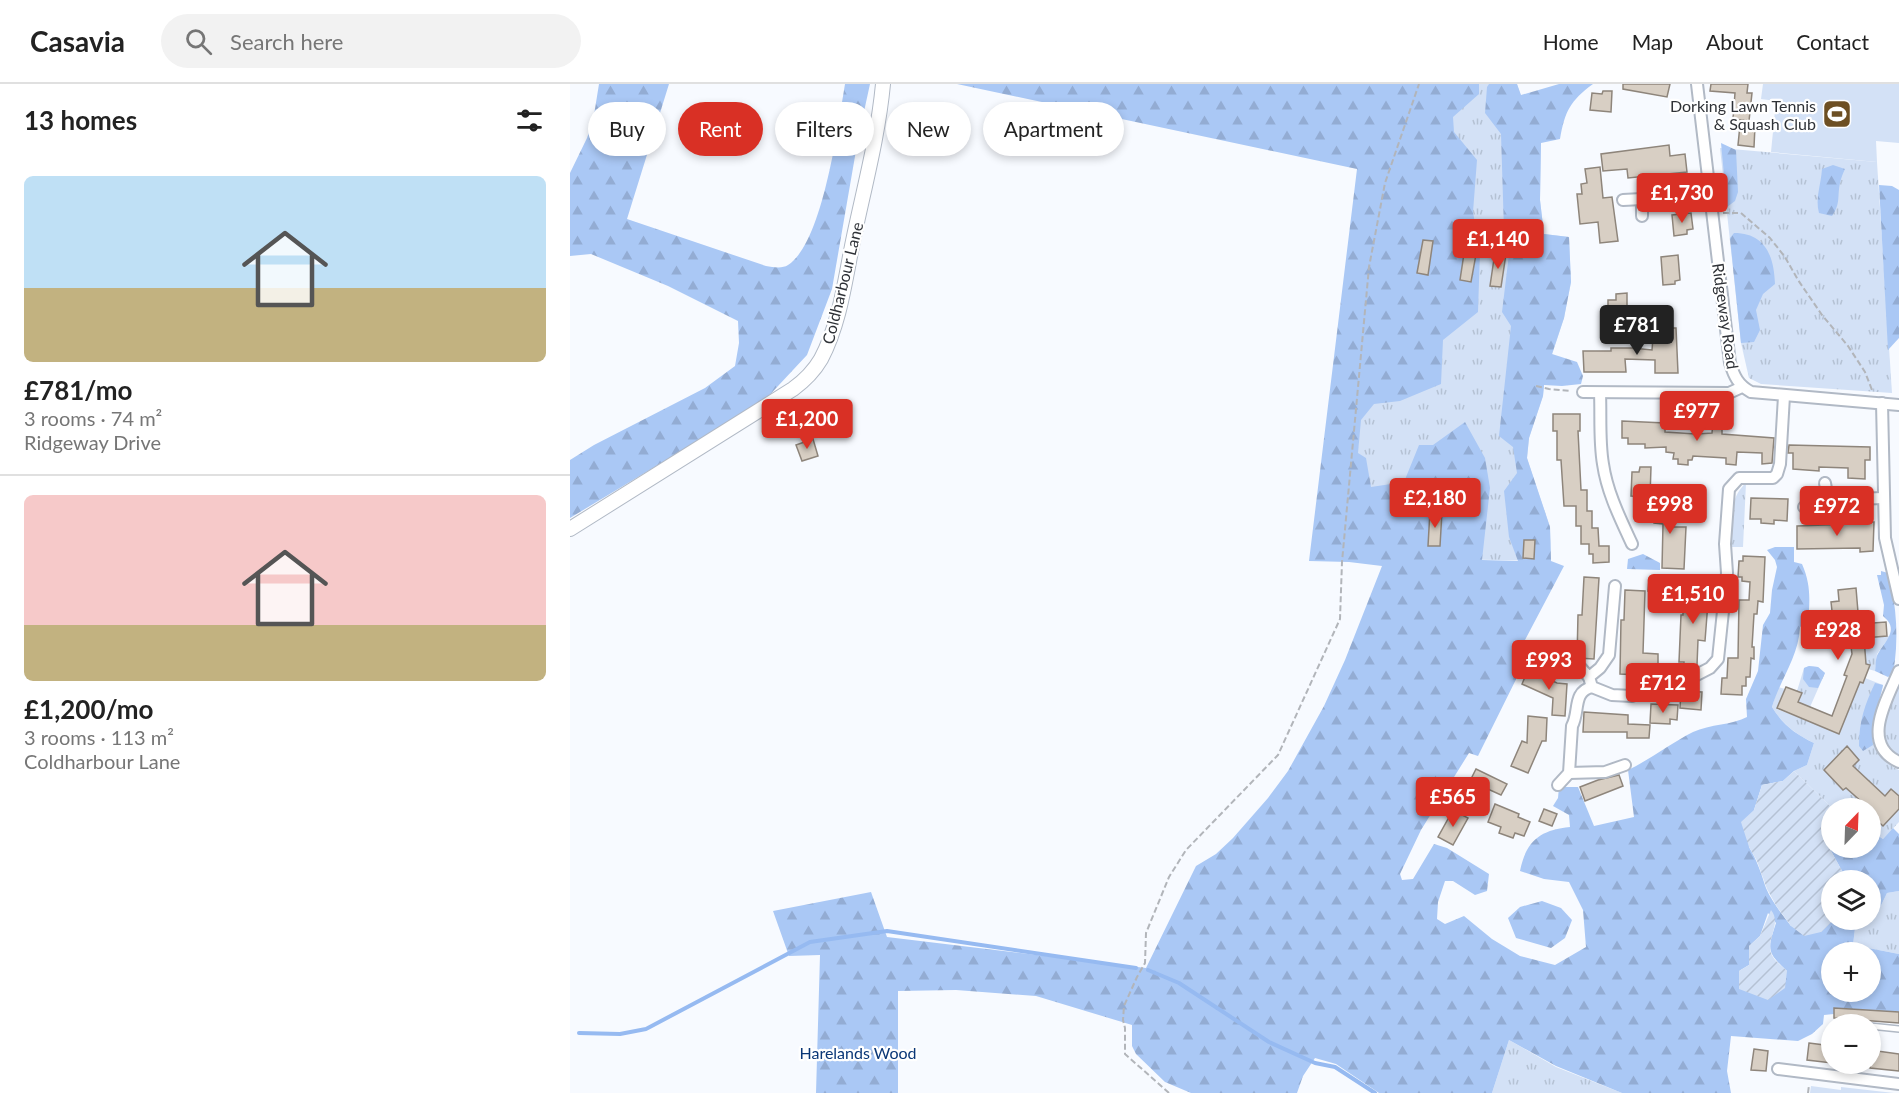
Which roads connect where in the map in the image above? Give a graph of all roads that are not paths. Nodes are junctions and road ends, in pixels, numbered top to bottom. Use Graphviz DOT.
graph roads {
  1 [pos="884,84"];
  2 [pos="1697,84"];
  3 [pos="1710,190"];
  4 [pos="1642,199"];
  5 [pos="1623,200"];
  6 [pos="1642,216"];
  7 [pos="1742,387"];
  8 [pos="1583,392"];
  9 [pos="1600,393"];
  10 [pos="1784,396"];
  11 [pos="1877,403"];
  12 [pos="1899,405"];
  13 [pos="1825,483"];
  14 [pos="1883,498"];
  15 [pos="1828,500"];
  16 [pos="1804,507"];
  17 [pos="570,529"];
  18 [pos="1633,537"];
  19 [pos="1615,586"];
  20 [pos="1899,599"];
  21 [pos="1534,650"];
  22 [pos="1899,671"];
  23 [pos="1591,682"];
  24 [pos="1899,762"];
  25 [pos="1625,765"];
  26 [pos="1569,773"];
  27 [pos="1558,785"];
  28 [pos="1881,1027"];
  29 [pos="1899,1029"];
  30 [pos="1778,1069"];
  31 [pos="1899,1084"];
  1 -- 17 [label="street, Coldharbour Lane"];
  2 -- 3 [label="street, Ridgeway Road"];
  3 -- 4 [label="street"];
  3 -- 7 [label="street, Ridgeway Road"];
  4 -- 5 [label="street"];
  4 -- 6 [label="street"];
  7 -- 9 [label="street"];
  7 -- 10 [label="street, Ridgeway Road"];
  8 -- 9 [label="street"];
  9 -- 18 [label="street"];
  10 -- 11 [label="street, Ridgeway Road"];
  10 -- 23 [label="street"];
  11 -- 12 [label="street, Ridgeway Road"];
  11 -- 14 [label="street"];
  13 -- 15 [label="street"];
  14 -- 15 [label="street"];
  14 -- 20 [label="street"];
  15 -- 16 [label="street"];
  19 -- 23 [label="street"];
  21 -- 23 [label="street"];
  22 -- 24 [label="street"];
  23 -- 26 [label="street"];
  25 -- 26 [label="street"];
  26 -- 27 [label="street"];
  28 -- 29 [label="lane"];
  30 -- 31 [label="street"];
}
